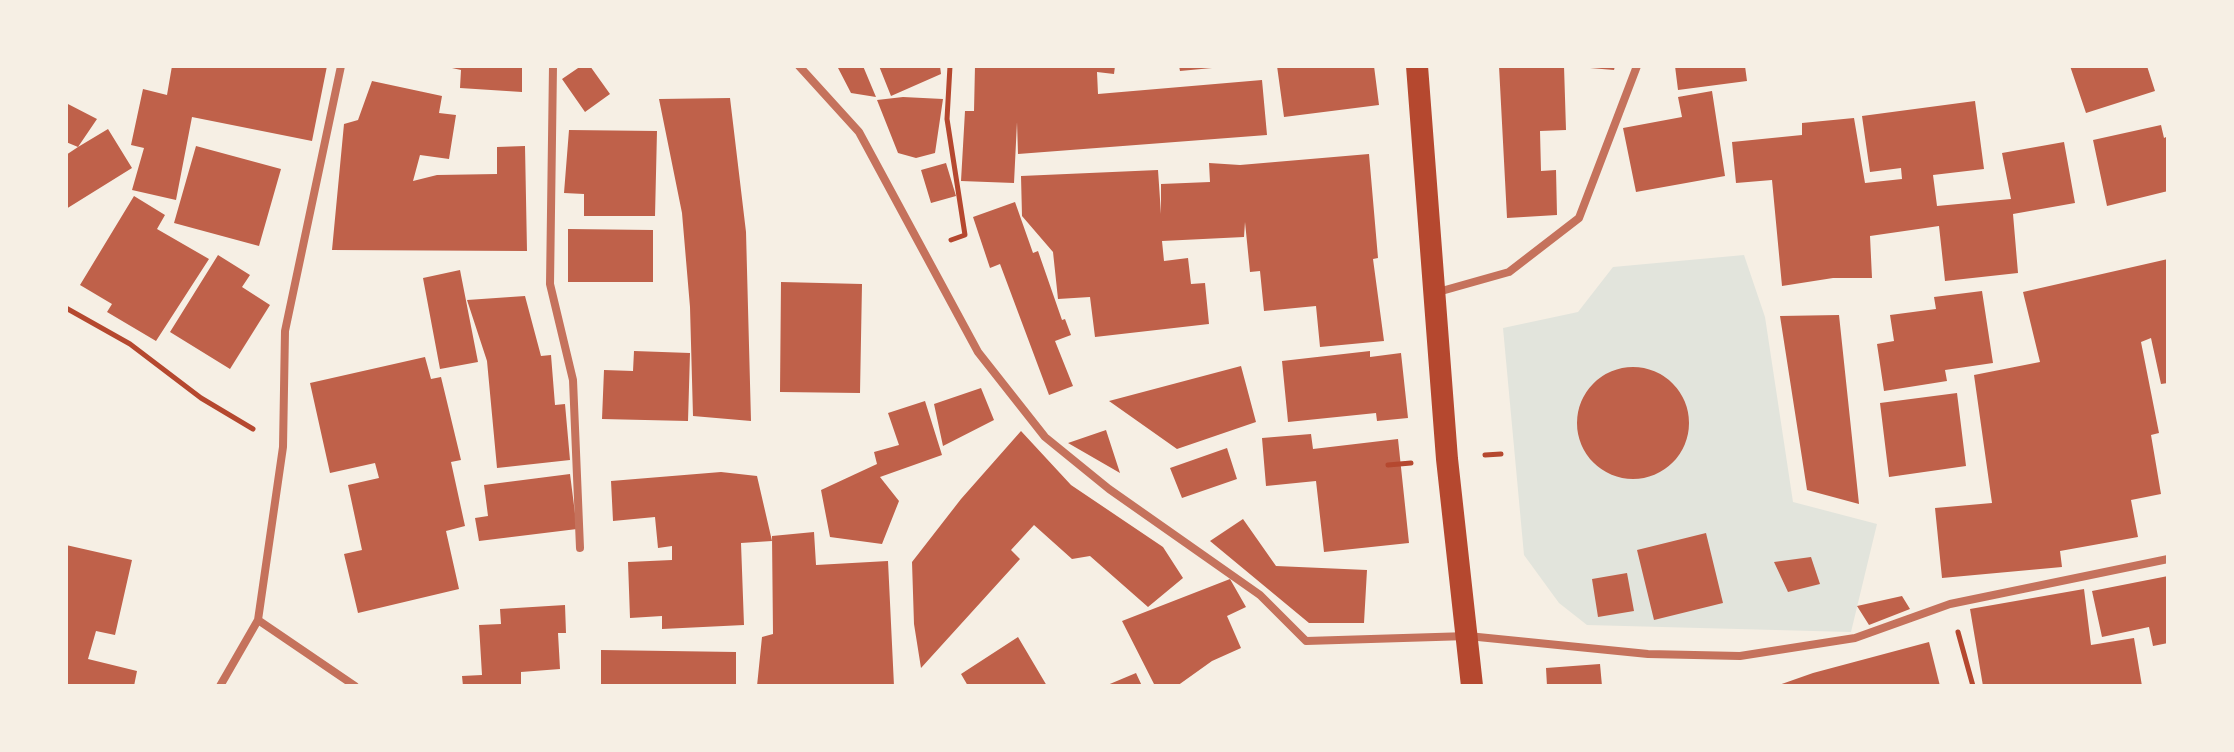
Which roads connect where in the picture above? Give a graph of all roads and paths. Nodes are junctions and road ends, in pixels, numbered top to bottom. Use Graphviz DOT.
graph roads {
  1 [pos="341,66"];
  2 [pos="553,66"];
  3 [pos="799,66"];
  4 [pos="950,66"];
  5 [pos="1417,66"];
  6 [pos="1637,66"];
  7 [pos="923,250"];
  8 [pos="1433,293"];
  9 [pos="66,308"];
  10 [pos="283,447"];
  11 [pos="580,548"];
  12 [pos="2168,559"];
  13 [pos="1950,604"];
  14 [pos="258,620"];
  15 [pos="1468,636"];
  16 [pos="220,686"];
  17 [pos="355,686"];
  18 [pos="1472,686"];
  19 [pos="1973,686"];
  1 -- 10 [label="street"];
  2 -- 11 [label="street"];
  3 -- 7 [label="street"];
  4 -- 7 [label="path"];
  5 -- 8 [label="highway"];
  6 -- 8 [label="street"];
  7 -- 15 [label="street"];
  8 -- 15 [label="highway"];
  9 -- 10 [label="path"];
  10 -- 14 [label="street"];
  12 -- 13 [label="street"];
  13 -- 15 [label="street"];
  13 -- 19 [label="path"];
  14 -- 16 [label="street"];
  14 -- 17 [label="street"];
  15 -- 18 [label="highway"];
}
